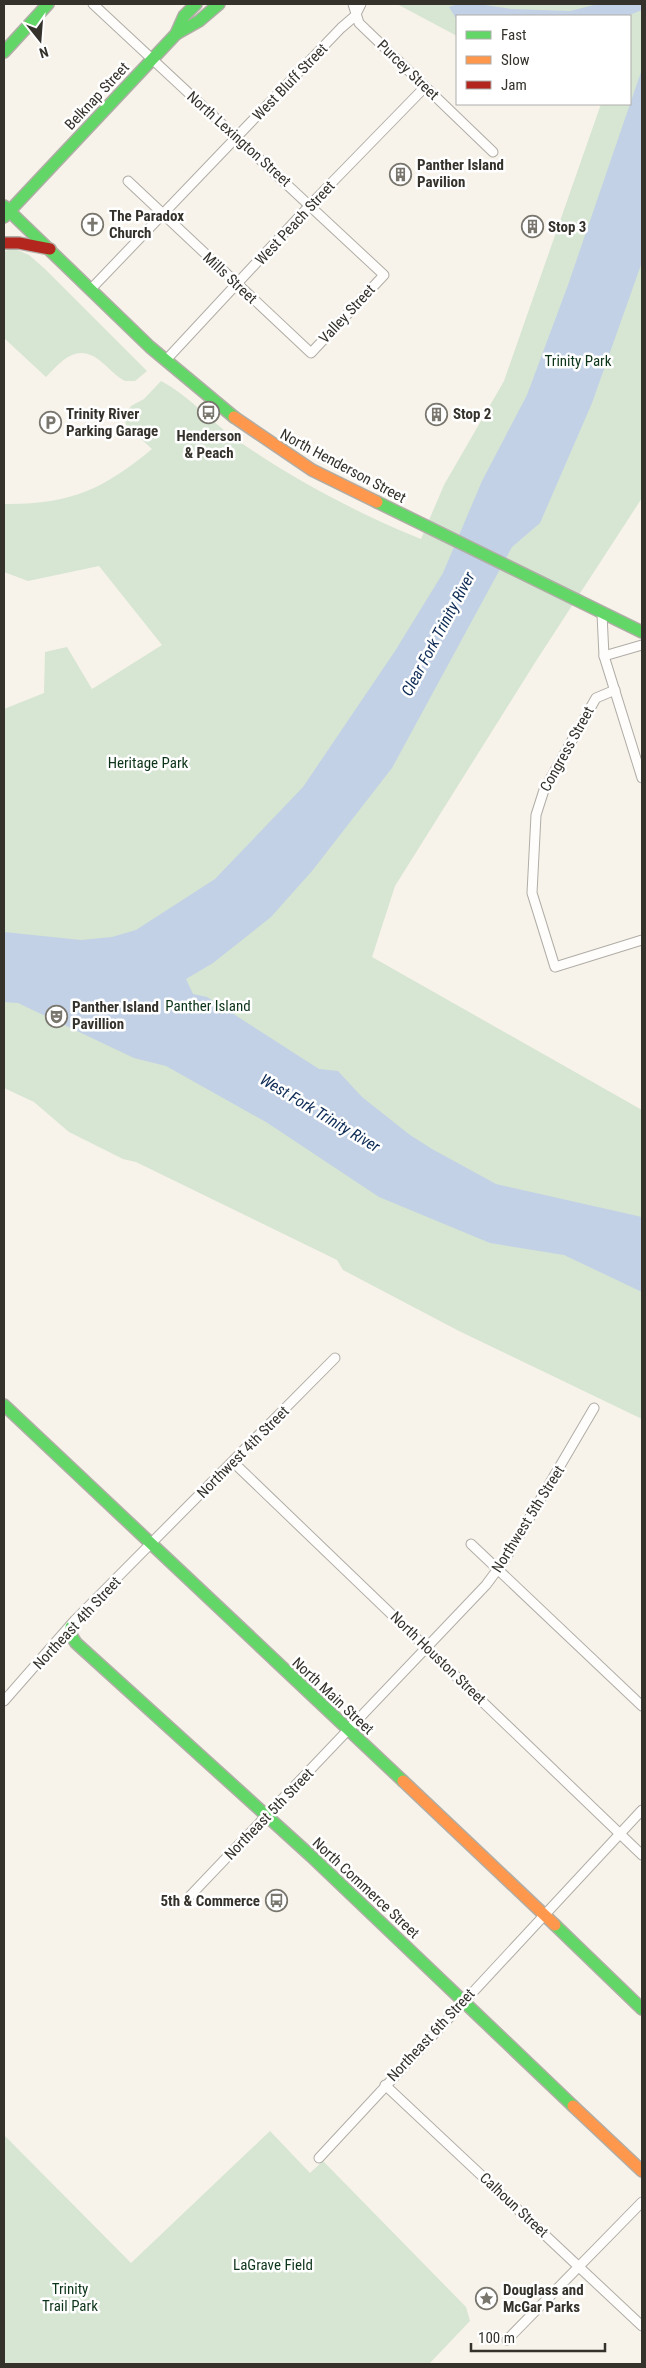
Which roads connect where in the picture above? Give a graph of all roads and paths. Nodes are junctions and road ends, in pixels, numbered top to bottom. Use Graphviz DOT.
graph roads {
  1 [pos="48,4"];
  2 [pos="93,4"];
  3 [pos="196,4"];
  4 [pos="219,4"];
  5 [pos="352,4"];
  6 [pos="361,4"];
  7 [pos="356,16"];
  8 [pos="176,34"];
  9 [pos="4,52"];
  10 [pos="152,60"];
  11 [pos="425,86"];
  12 [pos="237,137"];
  13 [pos="493,152"];
  14 [pos="128,181"];
  15 [pos="311,204"];
  16 [pos="8,210"];
  17 [pos="162,215"];
  18 [pos="4,243"];
  19 [pos="50,249"];
  20 [pos="384,275"];
  21 [pos="238,284"];
  22 [pos="91,289"];
  23 [pos="311,353"];
  24 [pos="166,360"];
  25 [pos="602,614"];
  26 [pos="642,632"];
  27 [pos="642,645"];
  28 [pos="604,656"];
  29 [pos="615,690"];
  30 [pos="642,778"];
  31 [pos="642,940"];
  32 [pos="335,1358"];
  33 [pos="4,1405"];
  34 [pos="594,1408"];
  35 [pos="233,1462"];
  36 [pos="471,1544"];
  37 [pos="151,1546"];
  38 [pos="498,1570"];
  39 [pos="71,1627"];
  40 [pos="426,1648"];
  41 [pos="4,1701"];
  42 [pos="642,1706"];
  43 [pos="348,1731"];
  44 [pos="642,1810"];
  45 [pos="266,1816"];
  46 [pos="620,1834"];
  47 [pos="642,1855"];
  48 [pos="189,1897"];
  49 [pos="545,1914"];
  50 [pos="463,2002"];
  51 [pos="642,2009"];
  52 [pos="385,2084"];
  53 [pos="319,2158"];
  54 [pos="642,2171"];
  55 [pos="642,2202"];
  56 [pos="578,2265"];
  57 [pos="642,2326"];
  58 [pos="507,2340"];
  1 -- 9 [label="main road"];
  2 -- 10 [label="street, North Lexington Street"];
  3 -- 8 [label="main road, Belknap Street"];
  4 -- 8 [label="main road"];
  5 -- 7 [label="street, Purcey Street"];
  6 -- 7 [label="street, West Bluff Street"];
  7 -- 11 [label="street, Purcey Street"];
  7 -- 12 [label="street, West Bluff Street"];
  8 -- 10 [label="main road, Belknap Street"];
  10 -- 12 [label="street, North Lexington Street"];
  10 -- 16 [label="main road, Belknap Street"];
  11 -- 13 [label="street, Purcey Street"];
  11 -- 15 [label="street, West Peach Street"];
  12 -- 15 [label="street, North Lexington Street"];
  12 -- 17 [label="street, West Bluff Street"];
  14 -- 17 [label="street, Mills Street"];
  15 -- 20 [label="street, North Lexington Street"];
  15 -- 21 [label="street, West Peach Street"];
  16 -- 19 [label="main road, North Henderson Street"];
  17 -- 21 [label="street, Mills Street"];
  17 -- 22 [label="street, West Bluff Street"];
  18 -- 19 [label="main road"];
  19 -- 22 [label="main road, North Henderson Street"];
  20 -- 23 [label="street, Valley Street"];
  21 -- 23 [label="street, Mills Street"];
  21 -- 24 [label="street, West Peach Street"];
  22 -- 24 [label="main road, North Henderson Street"];
  24 -- 25 [label="main road, North Henderson Street"];
  25 -- 26 [label="main road, North Henderson Street"];
  25 -- 28 [label="street"];
  27 -- 28 [label="street"];
  28 -- 29 [label="street"];
  29 -- 30 [label="street"];
  29 -- 31 [label="street, Congress Street"];
  32 -- 35 [label="street, Northwest 4th Street"];
  33 -- 37 [label="main road, North Main Street"];
  34 -- 38 [label="street, Northwest 5th Street"];
  35 -- 37 [label="street, Northwest 4th Street"];
  35 -- 40 [label="street, North Houston Street"];
  36 -- 38 [label="street"];
  37 -- 39 [label="street, Northeast 4th Street"];
  37 -- 43 [label="main road, North Main Street"];
  38 -- 40 [label="street, Northwest 5th Street"];
  38 -- 42 [label="street"];
  39 -- 41 [label="street, Northeast 4th Street"];
  39 -- 45 [label="main road, North Commerce Street"];
  40 -- 43 [label="street, Northwest 5th Street"];
  40 -- 46 [label="street, North Houston Street"];
  43 -- 45 [label="street, Northeast 5th Street"];
  43 -- 49 [label="main road, North Main Street"];
  44 -- 46 [label="street, Northeast 6th Street"];
  45 -- 48 [label="street, Northeast 5th Street"];
  45 -- 50 [label="main road, North Commerce Street"];
  46 -- 47 [label="street, North Houston Street"];
  46 -- 49 [label="street, Northeast 6th Street"];
  49 -- 50 [label="street, Northeast 6th Street"];
  49 -- 51 [label="main road, North Main Street"];
  50 -- 52 [label="street, Northeast 6th Street"];
  50 -- 54 [label="main road, North Commerce Street"];
  52 -- 53 [label="street, Northeast 6th Street"];
  52 -- 56 [label="street, Calhoun Street"];
  55 -- 56 [label="street"];
  56 -- 57 [label="street, Calhoun Street"];
  56 -- 58 [label="street"];
}
